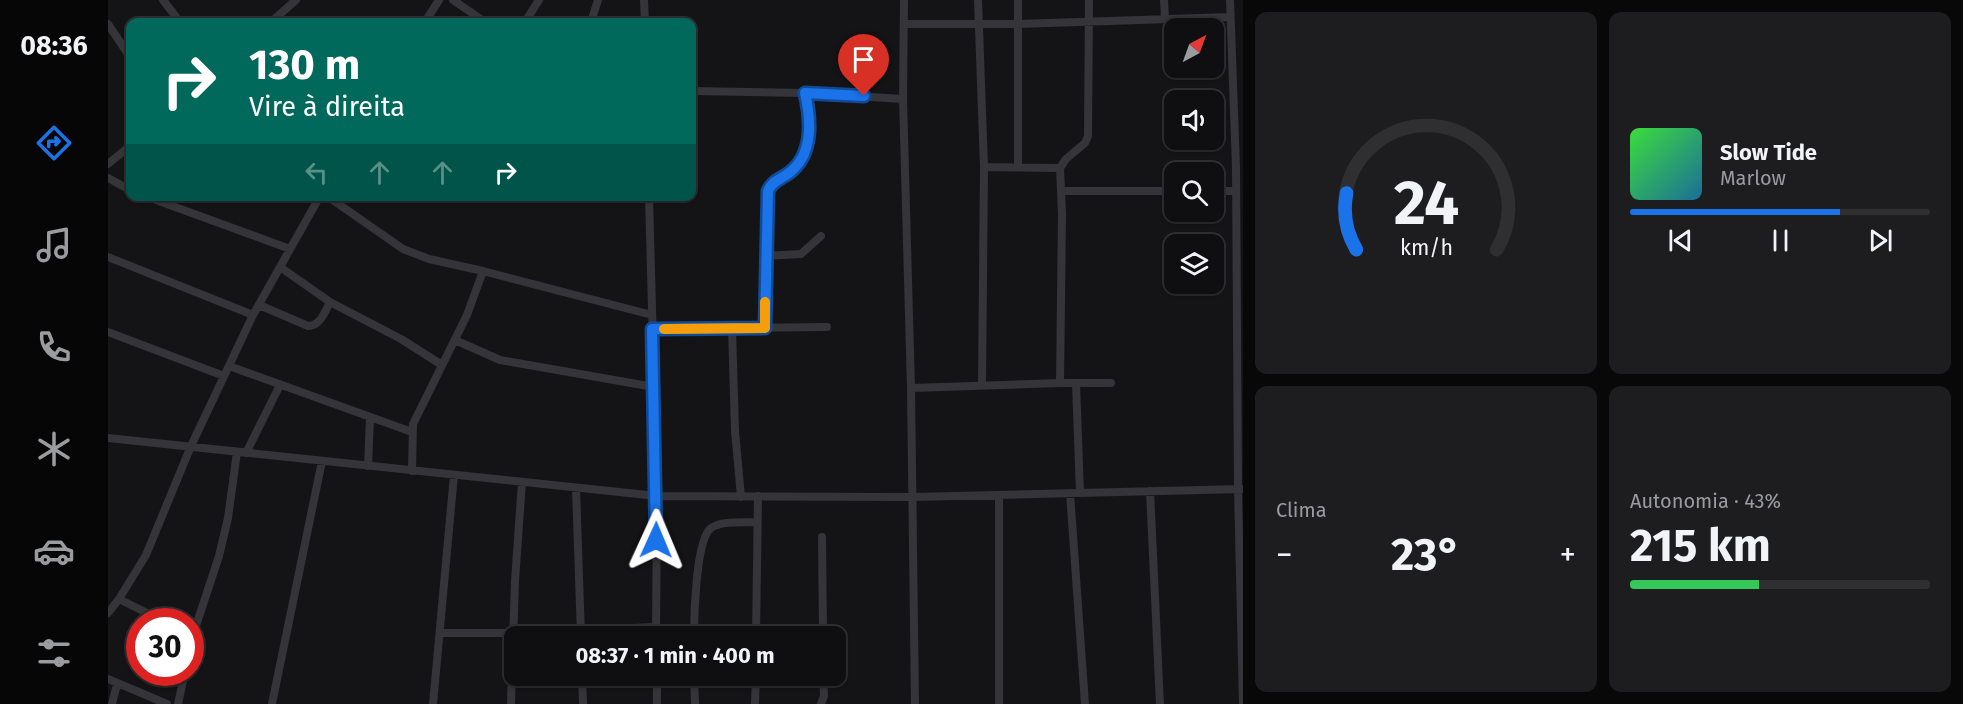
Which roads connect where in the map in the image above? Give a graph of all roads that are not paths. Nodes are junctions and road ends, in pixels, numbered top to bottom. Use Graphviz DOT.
graph roads {
  1 [pos="163,0"];
  2 [pos="296,0"];
  3 [pos="439,0"];
  4 [pos="453,0"];
  5 [pos="539,0"];
  6 [pos="598,0"];
  7 [pos="644,0"];
  8 [pos="904,0"];
  9 [pos="978,0"];
  10 [pos="1018,0"];
  11 [pos="1089,0"];
  12 [pos="1164,0"];
  13 [pos="1230,0"];
  14 [pos="1230,17"];
  15 [pos="177,18"];
  16 [pos="276,18"];
  17 [pos="428,18"];
  18 [pos="479,18"];
  19 [pos="528,18"];
  20 [pos="592,18"];
  21 [pos="645,18"];
  22 [pos="1165,18"];
  23 [pos="1198,18"];
  24 [pos="1164,19"];
  25 [pos="1089,22"];
  26 [pos="108,24"];
  27 [pos="904,24"];
  28 [pos="978,24"];
  29 [pos="1018,24"];
  30 [pos="126,51"];
  31 [pos="696,91"];
  32 [pos="805,93"];
  33 [pos="903,99"];
  34 [pos="126,149"];
  35 [pos="108,164"];
  36 [pos="984,167"];
  37 [pos="1018,167"];
  38 [pos="1239,167"];
  39 [pos="1060,168"];
  40 [pos="108,178"];
  41 [pos="126,188"];
  42 [pos="1062,191"];
  43 [pos="1164,191"];
  44 [pos="1224,191"];
  45 [pos="1235,191"];
  46 [pos="159,201"];
  47 [pos="317,201"];
  48 [pos="334,201"];
  49 [pos="649,201"];
  50 [pos="821,236"];
  51 [pos="290,249"];
  52 [pos="765,256"];
  53 [pos="108,257"];
  54 [pos="1239,266"];
  55 [pos="280,267"];
  56 [pos="483,271"];
  57 [pos="330,302"];
  58 [pos="259,305"];
  59 [pos="254,315"];
  60 [pos="652,315"];
  61 [pos="827,327"];
  62 [pos="732,328"];
  63 [pos="765,328"];
  64 [pos="652,329"];
  65 [pos="108,332"];
  66 [pos="455,340"];
  67 [pos="442,365"];
  68 [pos="229,366"];
  69 [pos="1240,366"];
  70 [pos="224,376"];
  71 [pos="1060,383"];
  72 [pos="1076,383"];
  73 [pos="1111,383"];
  74 [pos="280,385"];
  75 [pos="982,385"];
  76 [pos="654,387"];
  77 [pos="911,388"];
  78 [pos="1240,415"];
  79 [pos="370,417"];
  80 [pos="412,432"];
  81 [pos="108,438"];
  82 [pos="191,446"];
  83 [pos="241,452"];
  84 [pos="322,461"];
  85 [pos="368,466"];
  86 [pos="412,471"];
  87 [pos="454,475"];
  88 [pos="522,482"];
  89 [pos="576,488"];
  90 [pos="1240,489"];
  91 [pos="1150,491"];
  92 [pos="1075,493"];
  93 [pos="999,495"];
  94 [pos="657,496"];
  95 [pos="741,496"];
  96 [pos="758,496"];
  97 [pos="913,497"];
  98 [pos="757,522"];
  99 [pos="822,537"];
  100 [pos="119,599"];
  101 [pos="137,608"];
  102 [pos="201,608"];
  103 [pos="108,613"];
  104 [pos="514,626"];
  105 [pos="581,626"];
  106 [pos="656,626"];
  107 [pos="695,626"];
  108 [pos="756,626"];
  109 [pos="823,626"];
  110 [pos="440,633"];
  111 [pos="504,633"];
  112 [pos="108,680"];
  113 [pos="117,684"];
  114 [pos="182,686"];
  115 [pos="512,686"];
  116 [pos="582,686"];
  117 [pos="657,686"];
  118 [pos="694,686"];
  119 [pos="756,686"];
  120 [pos="824,686"];
  121 [pos="112,704"];
  122 [pos="167,704"];
  123 [pos="178,704"];
  124 [pos="272,704"];
  125 [pos="433,704"];
  126 [pos="511,704"];
  127 [pos="583,704"];
  128 [pos="657,704"];
  129 [pos="695,704"];
  130 [pos="755,704"];
  131 [pos="821,704"];
  132 [pos="915,704"];
  133 [pos="999,704"];
  134 [pos="1085,704"];
  135 [pos="1160,704"];
  136 [pos="1243,704"];
  1 -- 15 [label="street"];
  2 -- 16 [label="street"];
  3 -- 17 [label="street"];
  4 -- 18 [label="street"];
  5 -- 19 [label="street"];
  6 -- 20 [label="street"];
  7 -- 21 [label="street"];
  8 -- 27 [label="street"];
  9 -- 28 [label="street"];
  10 -- 29 [label="street"];
  11 -- 25 [label="street"];
  12 -- 22 [label="street"];
  13 -- 14 [label="street"];
  14 -- 23 [label="street"];
  14 -- 38 [label="street"];
  24 -- 25 [label="street"];
  25 -- 29 [label="street"];
  25 -- 39 [label="street"];
  26 -- 30 [label="street"];
  27 -- 28 [label="street"];
  27 -- 33 [label="street"];
  28 -- 29 [label="street"];
  28 -- 36 [label="street"];
  29 -- 37 [label="street"];
  31 -- 32 [label="street"];
  32 -- 33 [label="street"];
  32 -- 52 [label="street"];
  33 -- 77 [label="street"];
  34 -- 35 [label="street"];
  36 -- 37 [label="street"];
  36 -- 75 [label="street"];
  37 -- 39 [label="street"];
  38 -- 45 [label="street"];
  39 -- 42 [label="street"];
  40 -- 41 [label="street"];
  42 -- 43 [label="street"];
  42 -- 71 [label="street"];
  44 -- 45 [label="street"];
  45 -- 54 [label="street"];
  46 -- 51 [label="street"];
  47 -- 51 [label="street"];
  48 -- 56 [label="street"];
  49 -- 60 [label="street"];
  50 -- 52 [label="street"];
  51 -- 55 [label="street"];
  52 -- 63 [label="street"];
  53 -- 59 [label="street"];
  54 -- 69 [label="street"];
  55 -- 57 [label="street"];
  55 -- 58 [label="street"];
  56 -- 60 [label="street"];
  56 -- 66 [label="street"];
  57 -- 58 [label="street"];
  57 -- 67 [label="street"];
  58 -- 59 [label="street"];
  59 -- 68 [label="street"];
  60 -- 64 [label="street"];
  61 -- 63 [label="street"];
  62 -- 63 [label="street"];
  62 -- 64 [label="street"];
  62 -- 95 [label="street"];
  64 -- 76 [label="street"];
  65 -- 70 [label="street"];
  66 -- 67 [label="street"];
  66 -- 76 [label="street"];
  67 -- 80 [label="street"];
  68 -- 70 [label="street"];
  68 -- 74 [label="street"];
  69 -- 78 [label="street"];
  70 -- 82 [label="street"];
  71 -- 72 [label="street"];
  71 -- 75 [label="street"];
  72 -- 73 [label="street"];
  72 -- 92 [label="street"];
  74 -- 79 [label="street"];
  74 -- 83 [label="street"];
  75 -- 77 [label="street"];
  76 -- 94 [label="street"];
  77 -- 97 [label="street"];
  78 -- 90 [label="street"];
  79 -- 80 [label="street"];
  79 -- 85 [label="street"];
  80 -- 86 [label="street"];
  81 -- 82 [label="street"];
  82 -- 83 [label="street"];
  82 -- 100 [label="street"];
  83 -- 84 [label="street"];
  83 -- 102 [label="street"];
  84 -- 85 [label="street"];
  84 -- 124 [label="street"];
  85 -- 86 [label="street"];
  86 -- 87 [label="street"];
  87 -- 88 [label="street"];
  87 -- 110 [label="street"];
  88 -- 89 [label="street"];
  88 -- 104 [label="street"];
  89 -- 94 [label="street"];
  89 -- 105 [label="street"];
  90 -- 91 [label="street"];
  90 -- 136 [label="street"];
  91 -- 92 [label="street"];
  91 -- 135 [label="street"];
  92 -- 93 [label="street"];
  92 -- 134 [label="street"];
  93 -- 97 [label="street"];
  93 -- 133 [label="street"];
  94 -- 95 [label="street"];
  94 -- 106 [label="street"];
  95 -- 96 [label="street"];
  96 -- 97 [label="street"];
  96 -- 98 [label="street"];
  97 -- 132 [label="street"];
  98 -- 107 [label="street"];
  98 -- 108 [label="street"];
  99 -- 109 [label="street"];
  100 -- 101 [label="street"];
  100 -- 103 [label="street"];
  110 -- 111 [label="street"];
  110 -- 125 [label="street"];
  112 -- 113 [label="street"];
  113 -- 121 [label="street"];
  113 -- 122 [label="street"];
  114 -- 123 [label="street"];
  115 -- 126 [label="street"];
  116 -- 127 [label="street"];
  117 -- 128 [label="street"];
  118 -- 129 [label="street"];
  119 -- 130 [label="street"];
  120 -- 131 [label="street"];
}
